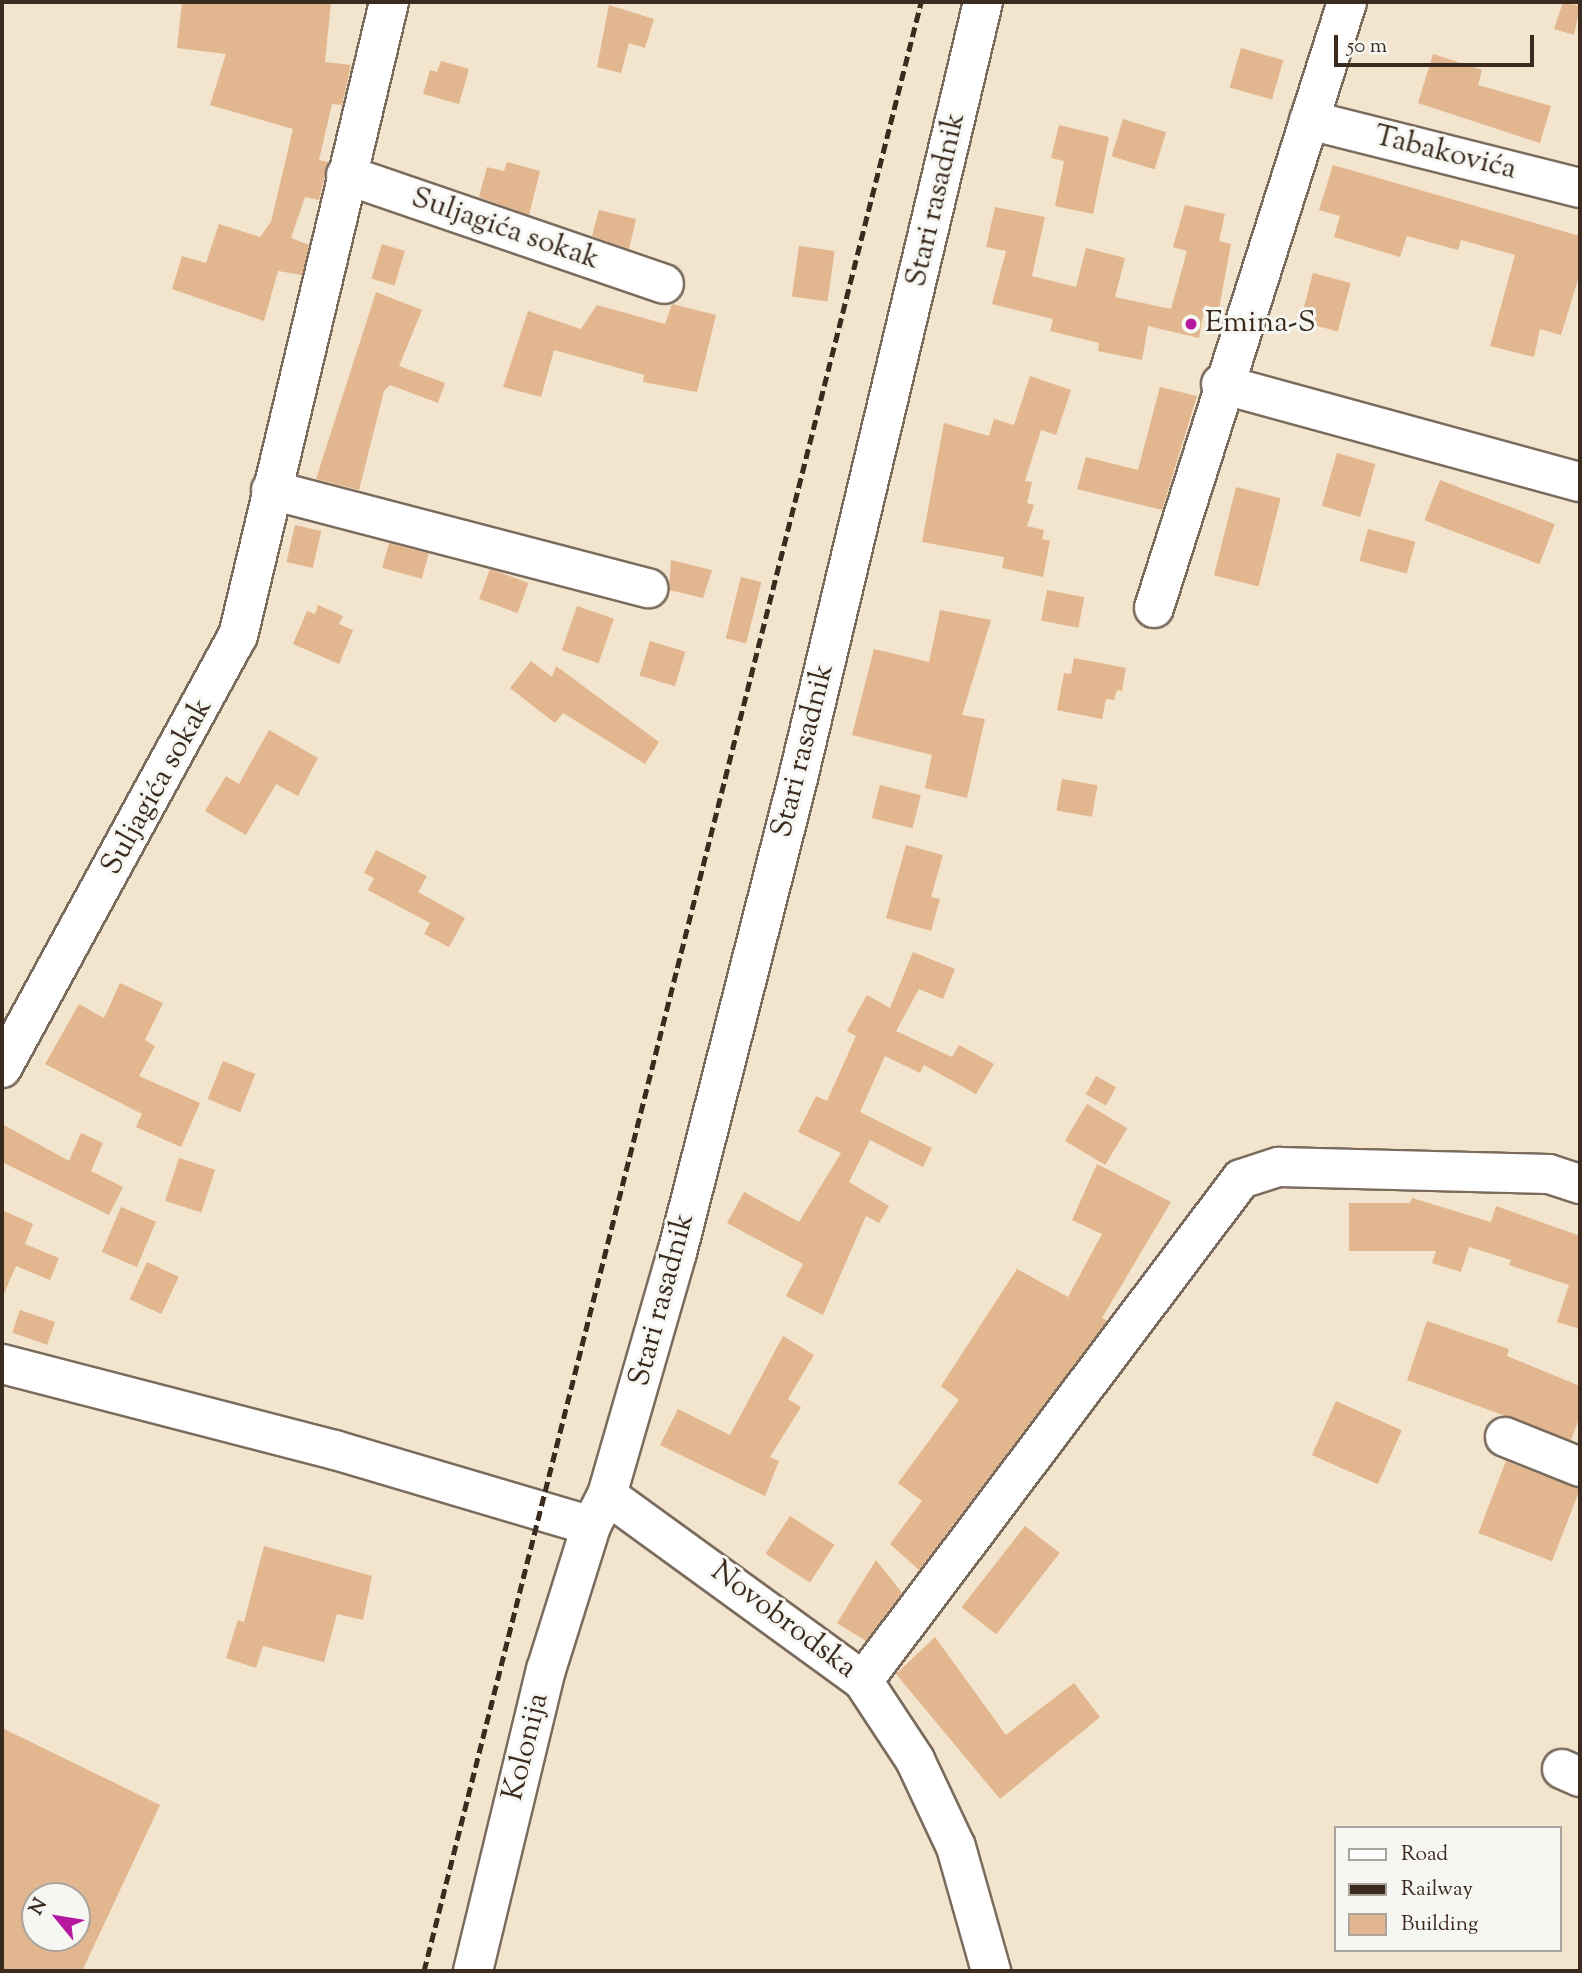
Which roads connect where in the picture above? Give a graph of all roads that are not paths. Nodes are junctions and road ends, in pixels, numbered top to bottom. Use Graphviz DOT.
graph roads {
  1 [pos="388,2"];
  2 [pos="984,2"];
  3 [pos="1347,2"];
  4 [pos="1309,120"];
  5 [pos="346,175"];
  6 [pos="1580,188"];
  7 [pos="664,284"];
  8 [pos="1221,384"];
  9 [pos="1580,482"];
  10 [pos="271,490"];
  11 [pos="648,588"];
  12 [pos="1154,608"];
  13 [pos="2,1068"];
  14 [pos="1580,1184"];
  15 [pos="2,1364"];
  16 [pos="1505,1437"];
  17 [pos="1580,1467"];
  18 [pos="599,1511"];
  19 [pos="863,1681"];
  20 [pos="473,1971"];
  21 [pos="990,1971"];
  1 -- 5 [label="street, Suljagića sokak"];
  2 -- 18 [label="street, Stari rasadnik"];
  3 -- 4 [label="street"];
  4 -- 6 [label="street, Tabakovića"];
  4 -- 8 [label="street"];
  5 -- 7 [label="street, Suljagića sokak"];
  5 -- 10 [label="street, Suljagića sokak"];
  8 -- 9 [label="street"];
  8 -- 12 [label="street"];
  10 -- 11 [label="street"];
  10 -- 13 [label="street, Suljagića sokak"];
  14 -- 19 [label="street"];
  15 -- 18 [label="street, Novobrodska"];
  16 -- 17 [label="street"];
  18 -- 19 [label="street, Novobrodska"];
  18 -- 20 [label="street, Kolonija"];
  19 -- 21 [label="street, Novobrodska"];
}
